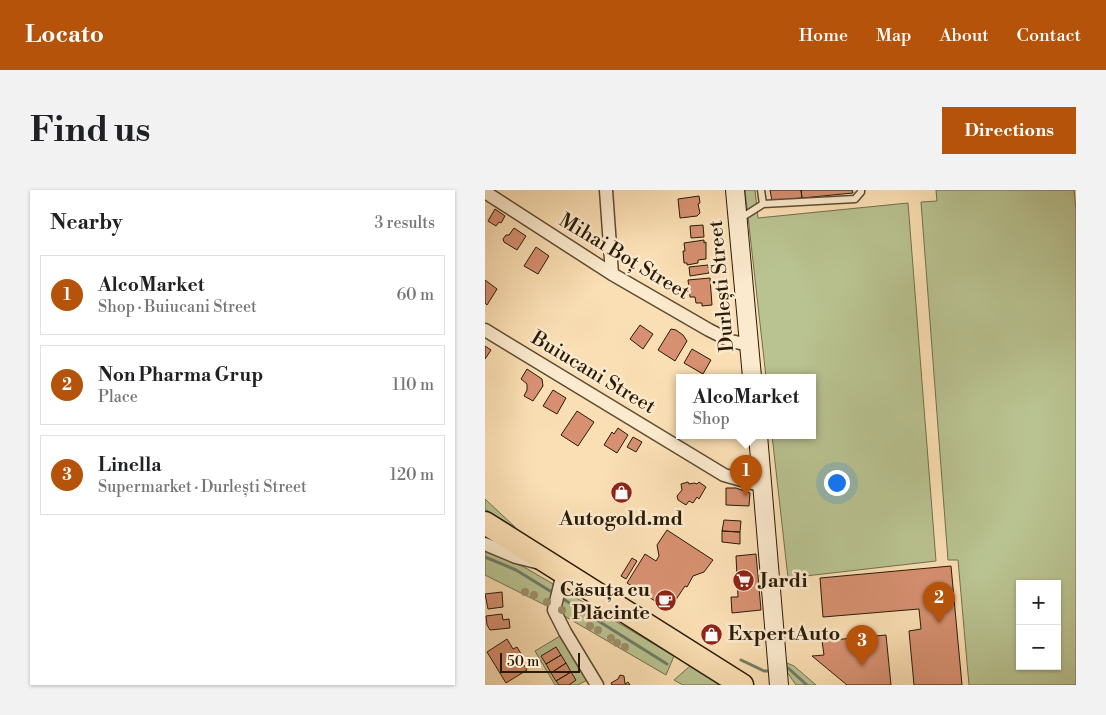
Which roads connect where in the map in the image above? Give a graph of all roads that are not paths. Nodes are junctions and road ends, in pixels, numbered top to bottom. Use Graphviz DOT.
graph roads {
  1 [pos="606,190"];
  2 [pos="735,190"];
  3 [pos="761,190"];
  4 [pos="861,190"];
  5 [pos="492,194"];
  6 [pos="763,204"];
  7 [pos="737,220"];
  8 [pos="612,274"];
  9 [pos="485,330"];
  10 [pos="749,345"];
  11 [pos="752,374"];
  12 [pos="757,439"];
  13 [pos="763,486"];
  14 [pos="485,523"];
  15 [pos="485,544"];
  16 [pos="558,583"];
  17 [pos="597,685"];
  18 [pos="742,685"];
  19 [pos="779,685"];
  1 -- 8 [label="street"];
  2 -- 7 [label="street, Durlești Street"];
  3 -- 6 [label="lane"];
  4 -- 6 [label="lane"];
  5 -- 8 [label="street, Mihai Boț Street"];
  6 -- 7 [label="lane"];
  7 -- 10 [label="street, Durlești Street"];
  8 -- 10 [label="street, Mihai Boț Street"];
  9 -- 13 [label="street, Buiucani Street"];
  10 -- 11 [label="street, Durlești Street"];
  12 -- 13 [label="street"];
  13 -- 19 [label="street"];
  14 -- 16 [label="highway"];
  15 -- 16 [label="street"];
  16 -- 17 [label="street"];
  16 -- 18 [label="highway"];
}
